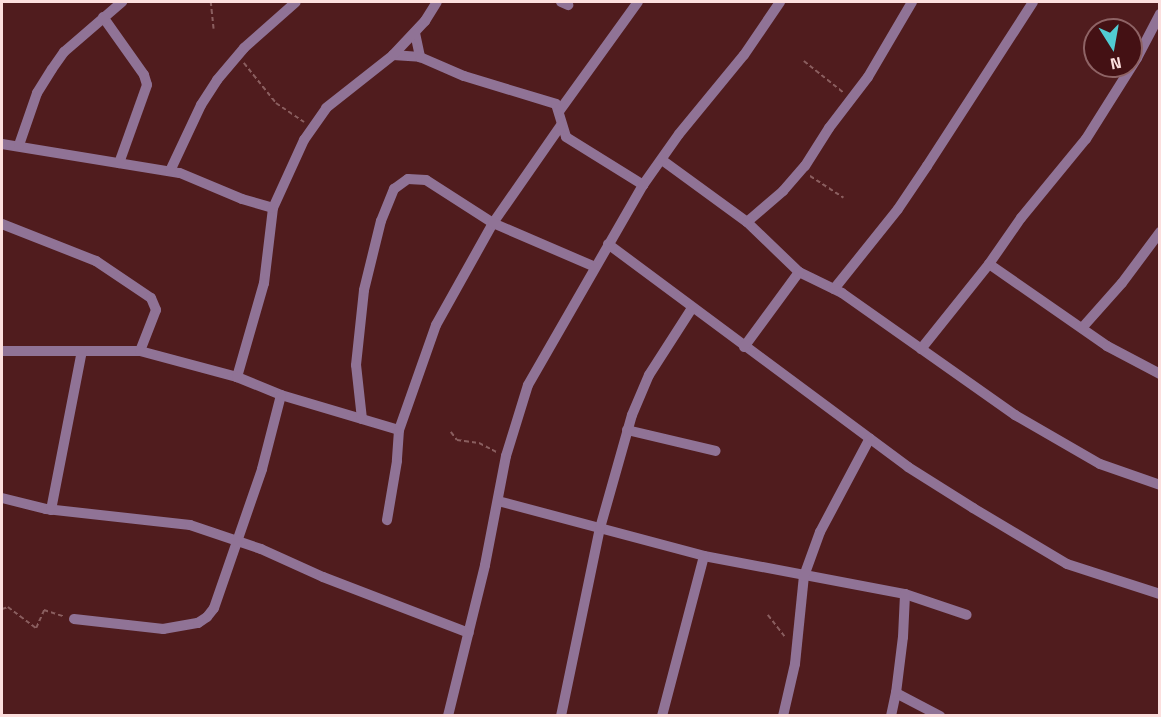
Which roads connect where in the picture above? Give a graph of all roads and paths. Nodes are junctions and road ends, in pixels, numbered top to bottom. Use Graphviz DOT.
graph roads {
  1 [pos="122,2"];
  2 [pos="211,2"];
  3 [pos="296,2"];
  4 [pos="437,2"];
  5 [pos="638,2"];
  6 [pos="780,2"];
  7 [pos="912,2"];
  8 [pos="1033,2"];
  9 [pos="1160,14"];
  10 [pos="103,17"];
  11 [pos="214,29"];
  12 [pos="415,33"];
  13 [pos="237,54"];
  14 [pos="393,55"];
  15 [pos="420,57"];
  16 [pos="804,61"];
  17 [pos="852,99"];
  18 [pos="560,110"];
  19 [pos="561,125"];
  20 [pos="312,128"];
  21 [pos="2,144"];
  22 [pos="19,145"];
  23 [pos="662,160"];
  24 [pos="119,163"];
  25 [pos="802,170"];
  26 [pos="170,171"];
  27 [pos="643,185"];
  28 [pos="844,198"];
  29 [pos="273,208"];
  30 [pos="747,222"];
  31 [pos="493,223"];
  32 [pos="2,224"];
  33 [pos="1160,232"];
  34 [pos="608,244"];
  35 [pos="989,264"];
  36 [pos="595,267"];
  37 [pos="799,272"];
  38 [pos="834,289"];
  39 [pos="692,308"];
  40 [pos="1082,328"];
  41 [pos="744,347"];
  42 [pos="921,350"];
  43 [pos="2,351"];
  44 [pos="82,351"];
  45 [pos="140,351"];
  46 [pos="1160,374"];
  47 [pos="237,377"];
  48 [pos="281,395"];
  49 [pos="362,419"];
  50 [pos="399,430"];
  51 [pos="627,430"];
  52 [pos="451,432"];
  53 [pos="870,438"];
  54 [pos="716,451"];
  55 [pos="506,456"];
  56 [pos="1160,485"];
  57 [pos="2,498"];
  58 [pos="498,501"];
  59 [pos="51,510"];
  60 [pos="387,520"];
  61 [pos="600,528"];
  62 [pos="236,540"];
  63 [pos="704,556"];
  64 [pos="804,576"];
  65 [pos="905,594"];
  66 [pos="1160,594"];
  67 [pos="2,609"];
  68 [pos="768,615"];
  69 [pos="967,615"];
  70 [pos="74,620"];
  71 [pos="470,633"];
  72 [pos="796,650"];
  73 [pos="896,693"];
  74 [pos="448,716"];
  75 [pos="561,716"];
  76 [pos="662,716"];
  77 [pos="783,716"];
  78 [pos="891,716"];
  79 [pos="940,716"];
  1 -- 10 [label="street"];
  2 -- 11 [label="path"];
  3 -- 13 [label="street"];
  4 -- 12 [label="street"];
  5 -- 18 [label="street"];
  6 -- 23 [label="street"];
  7 -- 17 [label="street"];
  8 -- 38 [label="street"];
  9 -- 35 [label="street"];
  10 -- 22 [label="street"];
  10 -- 24 [label="street"];
  12 -- 14 [label="street"];
  12 -- 15 [label="street"];
  13 -- 20 [label="path"];
  13 -- 26 [label="street"];
  14 -- 15 [label="street"];
  14 -- 20 [label="street"];
  15 -- 18 [label="street"];
  16 -- 17 [label="path"];
  17 -- 25 [label="street"];
  18 -- 19 [label="street"];
  19 -- 27 [label="street"];
  19 -- 31 [label="street"];
  20 -- 29 [label="street"];
  21 -- 22 [label="street"];
  22 -- 24 [label="street"];
  23 -- 27 [label="street"];
  23 -- 30 [label="street"];
  24 -- 26 [label="street"];
  25 -- 28 [label="path"];
  25 -- 30 [label="street"];
  26 -- 29 [label="street"];
  27 -- 34 [label="street"];
  29 -- 47 [label="street"];
  30 -- 37 [label="street"];
  31 -- 36 [label="street"];
  31 -- 49 [label="street"];
  31 -- 50 [label="street"];
  32 -- 45 [label="street"];
  33 -- 40 [label="street"];
  34 -- 36 [label="street"];
  34 -- 39 [label="street"];
  35 -- 40 [label="street"];
  35 -- 42 [label="street"];
  36 -- 55 [label="street"];
  37 -- 38 [label="street"];
  37 -- 41 [label="street"];
  38 -- 42 [label="street"];
  39 -- 41 [label="street"];
  39 -- 51 [label="street"];
  40 -- 46 [label="street"];
  41 -- 53 [label="street"];
  42 -- 56 [label="street"];
  43 -- 44 [label="street"];
  44 -- 45 [label="street"];
  44 -- 59 [label="street"];
  45 -- 47 [label="street"];
  47 -- 48 [label="street"];
  48 -- 49 [label="street"];
  48 -- 62 [label="street"];
  49 -- 50 [label="street"];
  50 -- 60 [label="street"];
  51 -- 54 [label="street"];
  51 -- 61 [label="street"];
  52 -- 55 [label="path"];
  53 -- 64 [label="street"];
  53 -- 66 [label="street"];
  55 -- 58 [label="street"];
  57 -- 59 [label="street"];
  58 -- 61 [label="street"];
  58 -- 71 [label="street"];
  59 -- 62 [label="street"];
  61 -- 63 [label="street"];
  61 -- 75 [label="street"];
  62 -- 70 [label="street"];
  62 -- 71 [label="street"];
  63 -- 64 [label="street"];
  63 -- 76 [label="street"];
  64 -- 65 [label="street"];
  64 -- 72 [label="street"];
  65 -- 69 [label="street"];
  65 -- 73 [label="street"];
  67 -- 70 [label="path"];
  68 -- 72 [label="path"];
  71 -- 74 [label="street"];
  72 -- 77 [label="street"];
  73 -- 78 [label="street"];
  73 -- 79 [label="street"];
}
